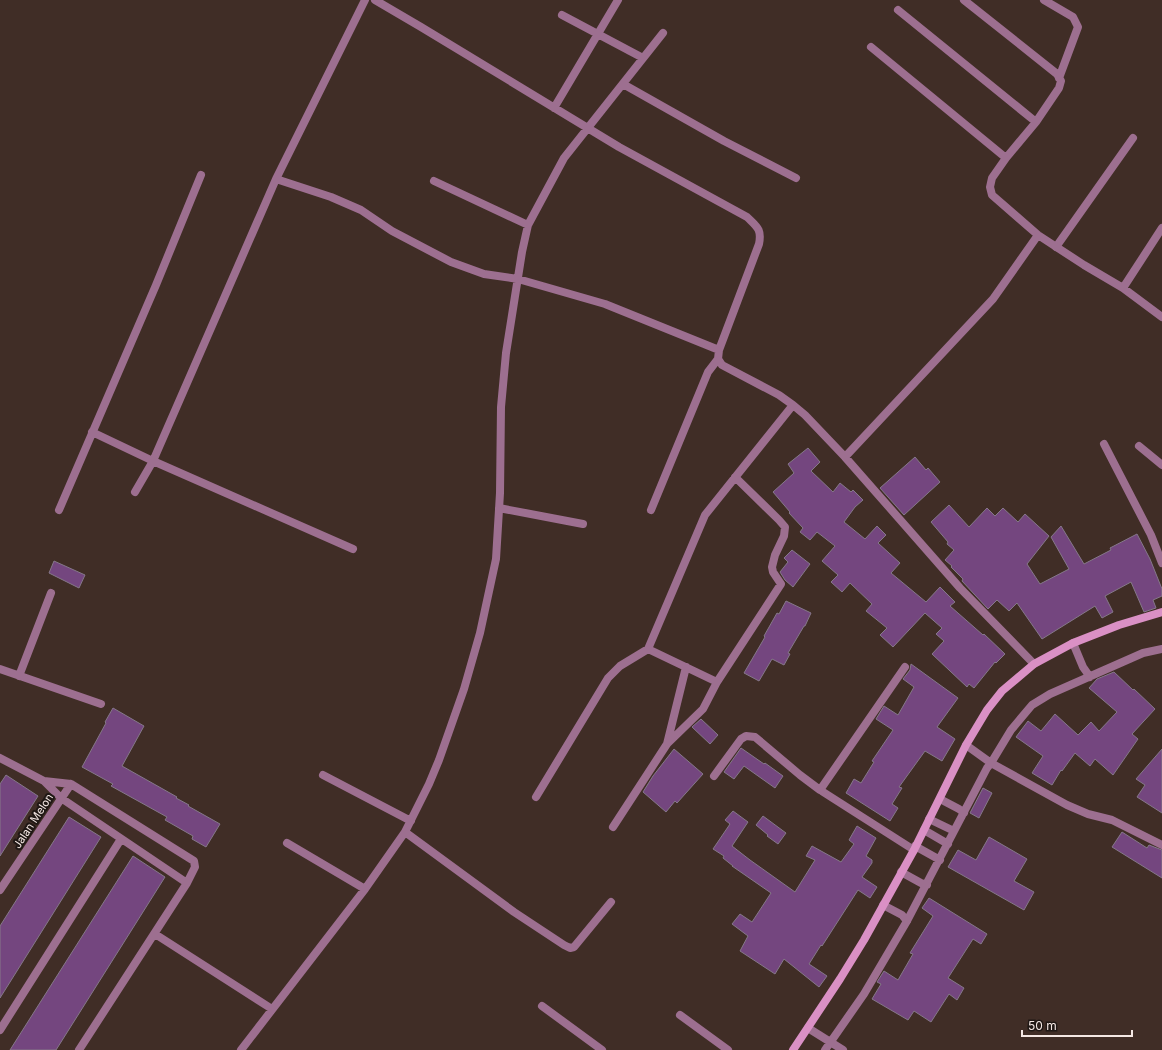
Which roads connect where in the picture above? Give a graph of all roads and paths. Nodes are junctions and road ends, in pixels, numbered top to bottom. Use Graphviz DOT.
graph roads {
  1 [pos="365,0"];
  2 [pos="375,0"];
  3 [pos="618,0"];
  4 [pos="964,0"];
  5 [pos="1044,0"];
  6 [pos="898,10"];
  7 [pos="562,15"];
  8 [pos="663,33"];
  9 [pos="597,34"];
  10 [pos="871,47"];
  11 [pos="643,58"];
  12 [pos="1059,78"];
  13 [pos="623,84"];
  14 [pos="554,108"];
  15 [pos="1036,122"];
  16 [pos="588,129"];
  17 [pos="1133,138"];
  18 [pos="1006,158"];
  19 [pos="202,175"];
  20 [pos="796,178"];
  21 [pos="276,179"];
  22 [pos="434,181"];
  23 [pos="528,225"];
  24 [pos="1162,228"];
  25 [pos="1038,235"];
  26 [pos="1056,247"];
  27 [pos="518,278"];
  28 [pos="1123,288"];
  29 [pos="1162,317"];
  30 [pos="718,350"];
  31 [pos="718,359"];
  32 [pos="793,405"];
  33 [pos="92,432"];
  34 [pos="1104,444"];
  35 [pos="1139,446"];
  36 [pos="846,457"];
  37 [pos="153,461"];
  38 [pos="1162,465"];
  39 [pos="735,477"];
  40 [pos="135,492"];
  41 [pos="499,508"];
  42 [pos="59,510"];
  43 [pos="651,510"];
  44 [pos="583,524"];
  45 [pos="353,549"];
  46 [pos="1162,560"];
  47 [pos="51,594"];
  48 [pos="1162,612"];
  49 [pos="1075,647"];
  50 [pos="648,649"];
  51 [pos="1162,649"];
  52 [pos="1034,664"];
  53 [pos="905,666"];
  54 [pos="686,667"];
  55 [pos="0,669"];
  56 [pos="19,676"];
  57 [pos="1090,677"];
  58 [pos="717,682"];
  59 [pos="101,704"];
  60 [pos="667,744"];
  61 [pos="966,745"];
  62 [pos="0,758"];
  63 [pos="989,762"];
  64 [pos="323,775"];
  65 [pos="714,776"];
  66 [pos="44,781"];
  67 [pos="71,784"];
  68 [pos="820,790"];
  69 [pos="536,797"];
  70 [pos="61,798"];
  71 [pos="943,801"];
  72 [pos="961,811"];
  73 [pos="410,821"];
  74 [pos="932,821"];
  75 [pos="612,826"];
  76 [pos="951,830"];
  77 [pos="405,832"];
  78 [pos="927,832"];
  79 [pos="121,839"];
  80 [pos="945,842"];
  81 [pos="287,843"];
  82 [pos="1162,845"];
  83 [pos="914,848"];
  84 [pos="937,858"];
  85 [pos="905,874"];
  86 [pos="187,883"];
  87 [pos="924,884"];
  88 [pos="365,889"];
  89 [pos="0,890"];
  90 [pos="611,902"];
  91 [pos="883,905"];
  92 [pos="905,918"];
  93 [pos="155,934"];
  94 [pos="542,1006"];
  95 [pos="272,1009"];
  96 [pos="680,1016"];
  97 [pos="0,1030"];
  98 [pos="812,1030"];
  99 [pos="828,1041"];
  100 [pos="79,1050"];
  101 [pos="241,1050"];
  102 [pos="602,1050"];
  103 [pos="728,1050"];
  104 [pos="793,1050"];
  105 [pos="825,1050"];
  106 [pos="843,1050"];
  1 -- 21 [label="street"];
  2 -- 14 [label="street"];
  3 -- 9 [label="street"];
  4 -- 12 [label="street"];
  5 -- 12 [label="street"];
  6 -- 15 [label="street"];
  7 -- 9 [label="street"];
  8 -- 11 [label="street"];
  9 -- 11 [label="street"];
  9 -- 14 [label="street"];
  10 -- 18 [label="street"];
  11 -- 13 [label="street"];
  12 -- 15 [label="street"];
  13 -- 16 [label="street"];
  13 -- 20 [label="street"];
  14 -- 16 [label="street"];
  15 -- 18 [label="street"];
  16 -- 23 [label="street"];
  16 -- 30 [label="street"];
  17 -- 26 [label="street"];
  18 -- 25 [label="street"];
  19 -- 33 [label="street"];
  21 -- 27 [label="street"];
  21 -- 37 [label="street"];
  22 -- 23 [label="street"];
  23 -- 27 [label="street"];
  24 -- 28 [label="street"];
  25 -- 26 [label="street"];
  25 -- 36 [label="street"];
  26 -- 28 [label="street"];
  27 -- 30 [label="street"];
  27 -- 41 [label="street"];
  28 -- 29 [label="street"];
  30 -- 31 [label="street"];
  31 -- 32 [label="street"];
  31 -- 43 [label="street"];
  32 -- 36 [label="street"];
  32 -- 39 [label="street"];
  33 -- 37 [label="street"];
  33 -- 42 [label="street"];
  34 -- 46 [label="street"];
  35 -- 38 [label="street"];
  36 -- 52 [label="street"];
  37 -- 40 [label="street"];
  37 -- 45 [label="street"];
  39 -- 50 [label="street"];
  39 -- 58 [label="street"];
  41 -- 44 [label="street"];
  41 -- 73 [label="street"];
  47 -- 56 [label="street"];
  48 -- 49 [label="street"];
  49 -- 52 [label="street"];
  49 -- 57 [label="street"];
  50 -- 54 [label="street"];
  50 -- 69 [label="street"];
  51 -- 57 [label="street"];
  52 -- 61 [label="street"];
  53 -- 68 [label="street"];
  54 -- 58 [label="street"];
  54 -- 60 [label="street"];
  55 -- 56 [label="street"];
  56 -- 59 [label="street"];
  57 -- 63 [label="street"];
  58 -- 60 [label="street"];
  60 -- 75 [label="street"];
  61 -- 63 [label="street"];
  61 -- 71 [label="street"];
  62 -- 66 [label="street"];
  63 -- 72 [label="street"];
  63 -- 82 [label="street"];
  64 -- 73 [label="street"];
  65 -- 68 [label="street"];
  66 -- 67 [label="street"];
  66 -- 70 [label="street"];
  67 -- 70 [label="street, Jalan Melon"];
  67 -- 86 [label="street"];
  68 -- 83 [label="street"];
  70 -- 79 [label="street"];
  70 -- 89 [label="street, Jalan Melon"];
  71 -- 72 [label="street"];
  71 -- 74 [label="street"];
  72 -- 76 [label="street"];
  73 -- 77 [label="street"];
  74 -- 76 [label="street"];
  74 -- 78 [label="street"];
  76 -- 80 [label="street"];
  77 -- 88 [label="street"];
  77 -- 90 [label="street"];
  78 -- 80 [label="street"];
  78 -- 83 [label="street"];
  79 -- 86 [label="street"];
  79 -- 97 [label="street"];
  80 -- 84 [label="street"];
  81 -- 88 [label="street"];
  83 -- 84 [label="street"];
  83 -- 85 [label="street"];
  84 -- 87 [label="street"];
  85 -- 87 [label="street"];
  85 -- 91 [label="street"];
  86 -- 93 [label="street"];
  87 -- 92 [label="street"];
  88 -- 95 [label="street"];
  91 -- 92 [label="street"];
  91 -- 98 [label="street"];
  92 -- 99 [label="street"];
  93 -- 95 [label="street"];
  93 -- 100 [label="street"];
  94 -- 102 [label="street"];
  95 -- 101 [label="street"];
  96 -- 103 [label="street"];
  98 -- 99 [label="street"];
  98 -- 104 [label="street"];
  99 -- 105 [label="street"];
  99 -- 106 [label="street"];
}
